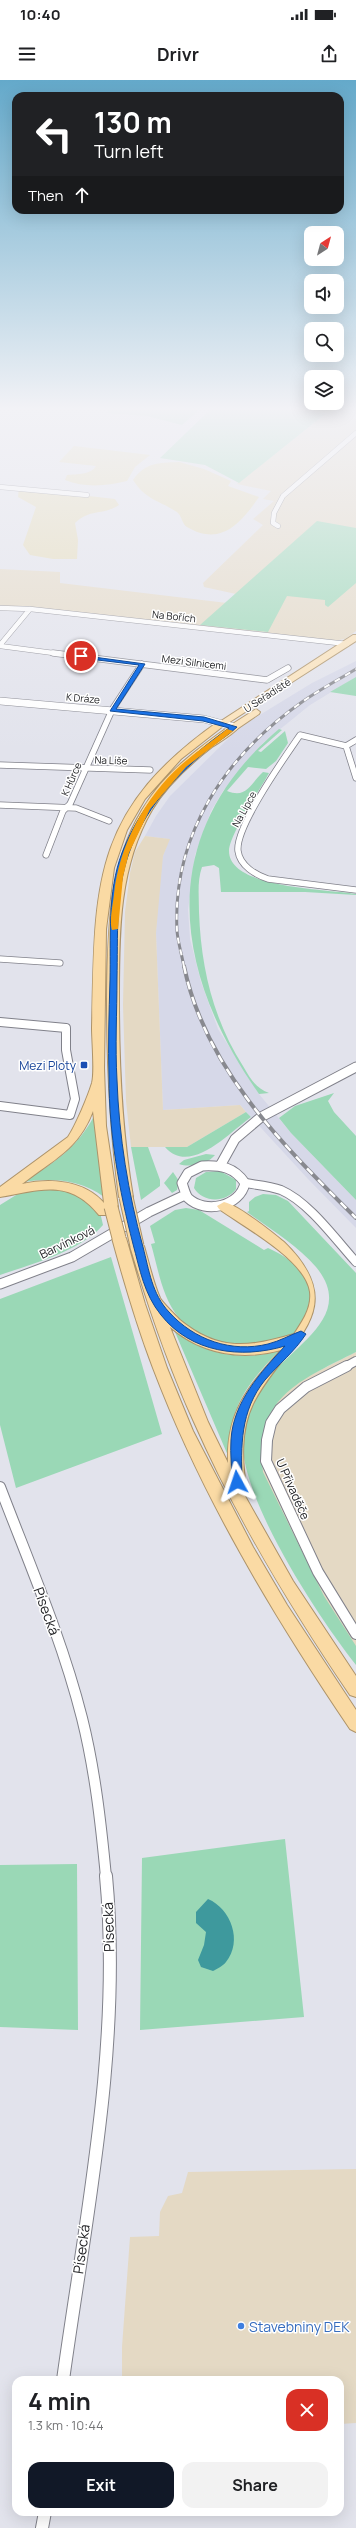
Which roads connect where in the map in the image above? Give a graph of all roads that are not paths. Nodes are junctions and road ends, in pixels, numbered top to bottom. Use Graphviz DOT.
graph roads {
  1 [pos="273,522"];
  2 [pos="278,526"];
  3 [pos="0,608"];
  4 [pos="30,609"];
  5 [pos="356,638"];
  6 [pos="347,644"];
  7 [pos="0,645"];
  8 [pos="356,647"];
  9 [pos="142,664"];
  10 [pos="288,668"];
  11 [pos="0,701"];
  12 [pos="112,710"];
  13 [pos="222,723"];
  14 [pos="234,727"];
  15 [pos="356,740"];
  16 [pos="346,746"];
  17 [pos="0,765"];
  18 [pos="85,768"];
  19 [pos="150,770"];
  20 [pos="356,778"];
  21 [pos="0,805"];
  22 [pos="66,807"];
  23 [pos="109,821"];
  24 [pos="46,855"];
  25 [pos="113,877"];
  26 [pos="356,890"];
  27 [pos="0,959"];
  28 [pos="60,963"];
  29 [pos="0,1022"];
  30 [pos="356,1067"];
  31 [pos="98,1079"];
  32 [pos="0,1106"];
  33 [pos="220,1166"];
  34 [pos="244,1183"];
  35 [pos="0,1194"];
  36 [pos="185,1195"];
  37 [pos="224,1206"];
  38 [pos="108,1209"];
  39 [pos="356,1262"];
  40 [pos="0,1284"];
  41 [pos="150,1292"];
  42 [pos="301,1334"];
  43 [pos="356,1361"];
  44 [pos="0,1487"];
  45 [pos="244,1512"];
  46 [pos="356,1634"];
  47 [pos="356,1690"];
  48 [pos="356,1724"];
  49 [pos="64,2376"];
  50 [pos="44,2516"];
  51 [pos="42,2528"];
  1 -- 2 [label="street"];
  3 -- 4 [label="street, Na Bořích"];
  4 -- 6 [label="street, Na Bořích"];
  4 -- 7 [label="street"];
  5 -- 6 [label="main road, U Seřadiště"];
  6 -- 13 [label="main road, U Seřadiště"];
  7 -- 9 [label="street, Mezi Silnicemi"];
  8 -- 14 [label="main road, U Seřadiště"];
  9 -- 10 [label="street, Mezi Silnicemi"];
  9 -- 12 [label="street, K Hůrce"];
  11 -- 12 [label="street, K Dráze"];
  12 -- 13 [label="street, K Dráze"];
  12 -- 18 [label="street, K Hůrce"];
  13 -- 14 [label="street, K Dráze"];
  13 -- 25 [label="highway, U Seřadiště"];
  14 -- 25 [label="highway, U Seřadiště"];
  15 -- 16 [label="street"];
  16 -- 20 [label="street"];
  16 -- 26 [label="street, Na Lipce"];
  17 -- 18 [label="street, Na Líše"];
  18 -- 19 [label="street, Na Líše"];
  18 -- 22 [label="street, K Hůrce"];
  21 -- 22 [label="street"];
  22 -- 23 [label="street"];
  22 -- 24 [label="street, K Hůrce"];
  25 -- 31 [label="highway"];
  25 -- 41 [label="highway, bridge"];
  27 -- 28 [label="street"];
  29 -- 32 [label="street"];
  30 -- 33 [label="street"];
  31 -- 35 [label="highway"];
  31 -- 38 [label="highway"];
  33 -- 34 [label="street"];
  33 -- 36 [label="street"];
  34 -- 37 [label="street"];
  34 -- 39 [label="street"];
  35 -- 38 [label="highway"];
  36 -- 37 [label="street"];
  36 -- 40 [label="street, Barvínková"];
  37 -- 42 [label="highway"];
  38 -- 48 [label="highway, bridge"];
  41 -- 42 [label="highway"];
  41 -- 45 [label="highway"];
  42 -- 45 [label="highway"];
  43 -- 46 [label="street, U Přivaděče"];
  44 -- 49 [label="street, Písecká"];
  45 -- 47 [label="highway"];
  50 -- 51 [label="street"];
}
